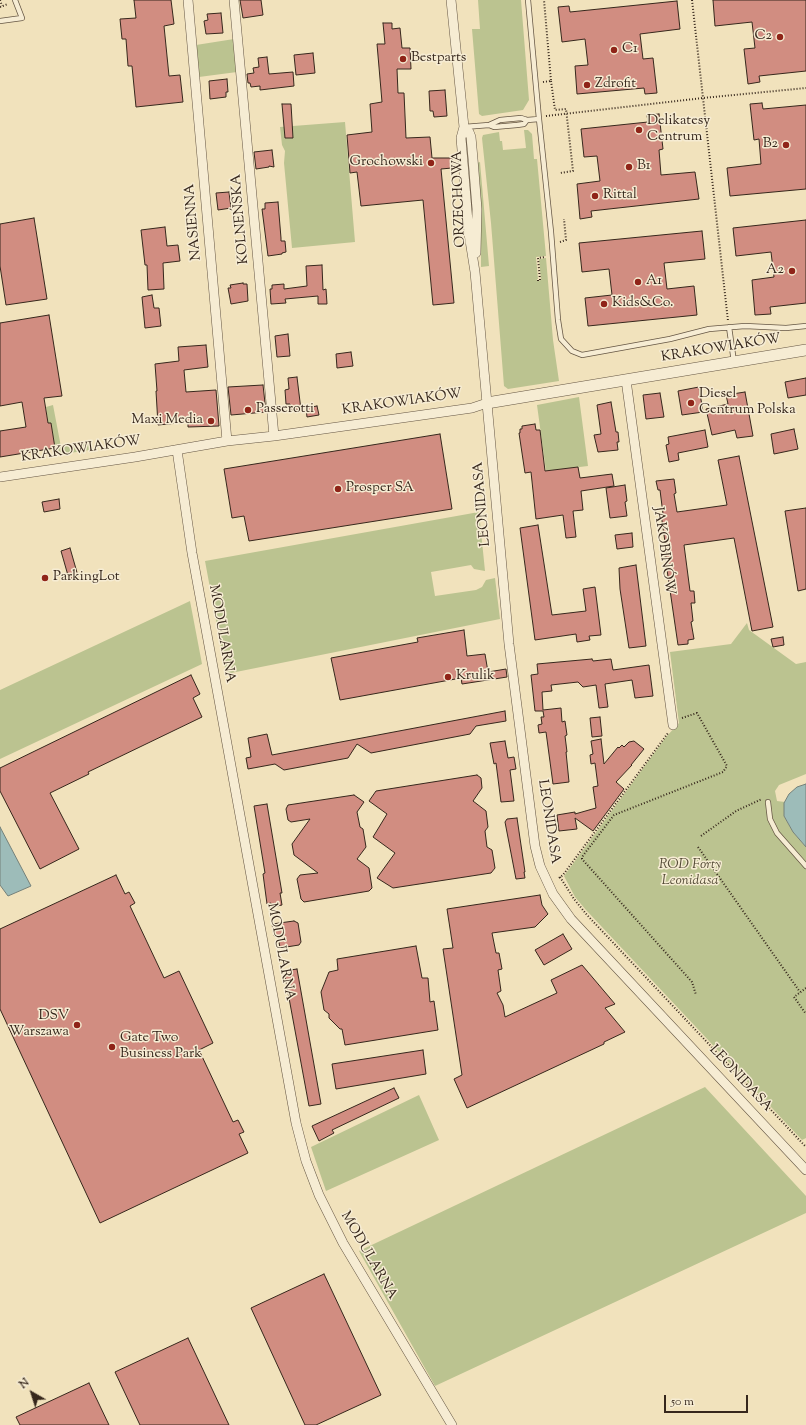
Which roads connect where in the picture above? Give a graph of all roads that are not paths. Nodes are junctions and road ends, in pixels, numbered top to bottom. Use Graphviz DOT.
graph roads {
  1 [pos="14,0"];
  2 [pos="188,0"];
  3 [pos="234,0"];
  4 [pos="451,0"];
  5 [pos="528,0"];
  6 [pos="0,21"];
  7 [pos="539,118"];
  8 [pos="464,127"];
  9 [pos="806,326"];
  10 [pos="729,327"];
  11 [pos="806,350"];
  12 [pos="734,362"];
  13 [pos="626,380"];
  14 [pos="487,403"];
  15 [pos="274,436"];
  16 [pos="227,441"];
  17 [pos="177,450"];
  18 [pos="0,477"];
  19 [pos="676,722"];
  20 [pos="768,802"];
  21 [pos="806,866"];
  22 [pos="806,1170"];
  23 [pos="452,1425"];
  1 -- 6 [label="lane"];
  2 -- 16 [label="street, NASIENNA"];
  3 -- 15 [label="street, KOLNEŃSKA"];
  4 -- 8 [label="street, ORZECHOWA"];
  5 -- 7 [label="lane"];
  7 -- 8 [label="lane"];
  7 -- 10 [label="lane"];
  8 -- 14 [label="street, ORZECHOWA"];
  9 -- 10 [label="lane"];
  10 -- 12 [label="lane"];
  11 -- 12 [label="street, KRAKOWIAKÓW"];
  12 -- 13 [label="street, KRAKOWIAKÓW"];
  13 -- 14 [label="street, KRAKOWIAKÓW"];
  13 -- 19 [label="street, JAKOBINÓW"];
  14 -- 15 [label="street, KRAKOWIAKÓW"];
  14 -- 22 [label="street, LEONIDASA"];
  15 -- 16 [label="street, KRAKOWIAKÓW"];
  16 -- 17 [label="street, KRAKOWIAKÓW"];
  17 -- 18 [label="street, KRAKOWIAKÓW"];
  17 -- 23 [label="street, MODULARNA"];
  20 -- 21 [label="lane"];
}
